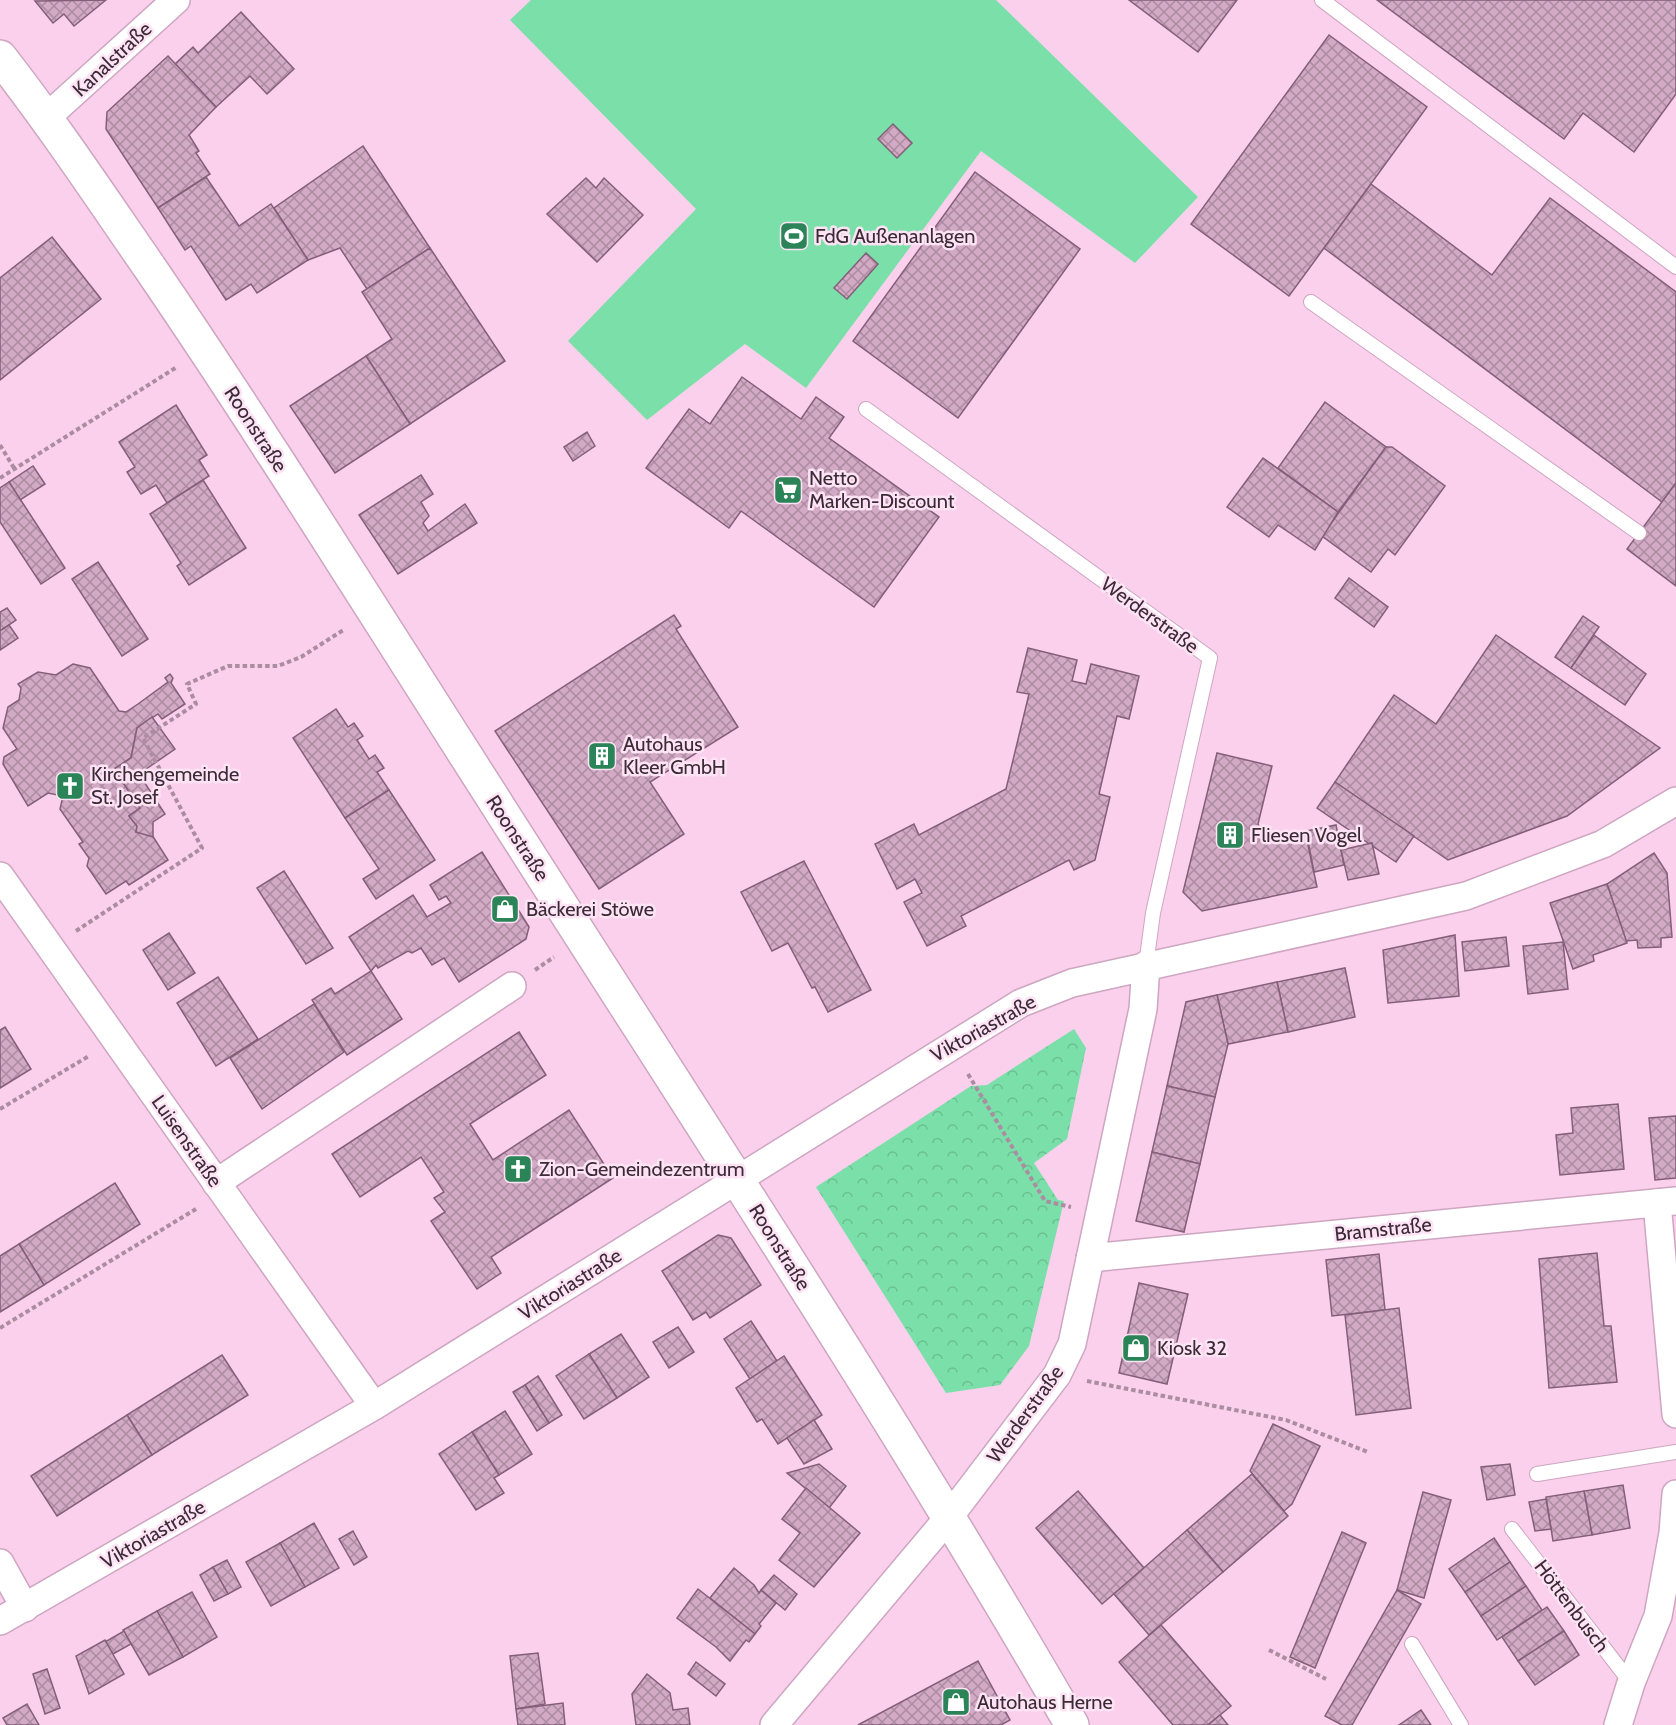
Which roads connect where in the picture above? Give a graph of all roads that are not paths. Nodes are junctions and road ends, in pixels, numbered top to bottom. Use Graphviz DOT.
graph roads {
  1 [pos="176,0"];
  2 [pos="1322,0"];
  3 [pos="0,57"];
  4 [pos="47,117"];
  5 [pos="1676,267"];
  6 [pos="1311,302"];
  7 [pos="866,409"];
  8 [pos="1640,533"];
  9 [pos="1676,801"];
  10 [pos="0,876"];
  11 [pos="1146,965"];
  12 [pos="512,986"];
  13 [pos="737,1179"];
  14 [pos="219,1188"];
  15 [pos="1666,1202"];
  16 [pos="1090,1258"];
  17 [pos="374,1406"];
  18 [pos="1676,1414"];
  19 [pos="1676,1452"];
  20 [pos="1538,1474"];
  21 [pos="1676,1494"];
  22 [pos="949,1517"];
  23 [pos="1512,1529"];
  24 [pos="1674,1535"];
  25 [pos="0,1563"];
  26 [pos="26,1608"];
  27 [pos="0,1621"];
  28 [pos="1412,1644"];
  29 [pos="1631,1683"];
  30 [pos="1622,1723"];
  31 [pos="774,1725"];
  32 [pos="1072,1725"];
  33 [pos="1461,1725"];
  1 -- 4 [label="street, Kanalstraße"];
  2 -- 5 [label="lane"];
  3 -- 4 [label="street, Roonstraße"];
  4 -- 13 [label="street, Roonstraße"];
  6 -- 8 [label="lane"];
  7 -- 11 [label="lane, Werderstraße"];
  9 -- 11 [label="street"];
  10 -- 14 [label="street, Luisenstraße"];
  11 -- 13 [label="street, Viktoriastraße"];
  11 -- 16 [label="street, Werderstraße"];
  12 -- 14 [label="street"];
  13 -- 17 [label="street, Viktoriastraße"];
  13 -- 22 [label="street, Roonstraße"];
  14 -- 17 [label="street, Luisenstraße"];
  15 -- 16 [label="street, Bramstraße"];
  15 -- 18 [label="street"];
  16 -- 22 [label="street, Werderstraße"];
  17 -- 26 [label="street, Viktoriastraße"];
  19 -- 20 [label="lane"];
  21 -- 24 [label="street"];
  22 -- 31 [label="street, Werderstraße"];
  22 -- 32 [label="street, Roonstraße"];
  23 -- 29 [label="lane, Höttenbusch"];
  24 -- 29 [label="street"];
  25 -- 26 [label="street"];
  26 -- 27 [label="street, Viktoriastraße"];
  28 -- 33 [label="lane"];
  29 -- 30 [label="street"];
}
